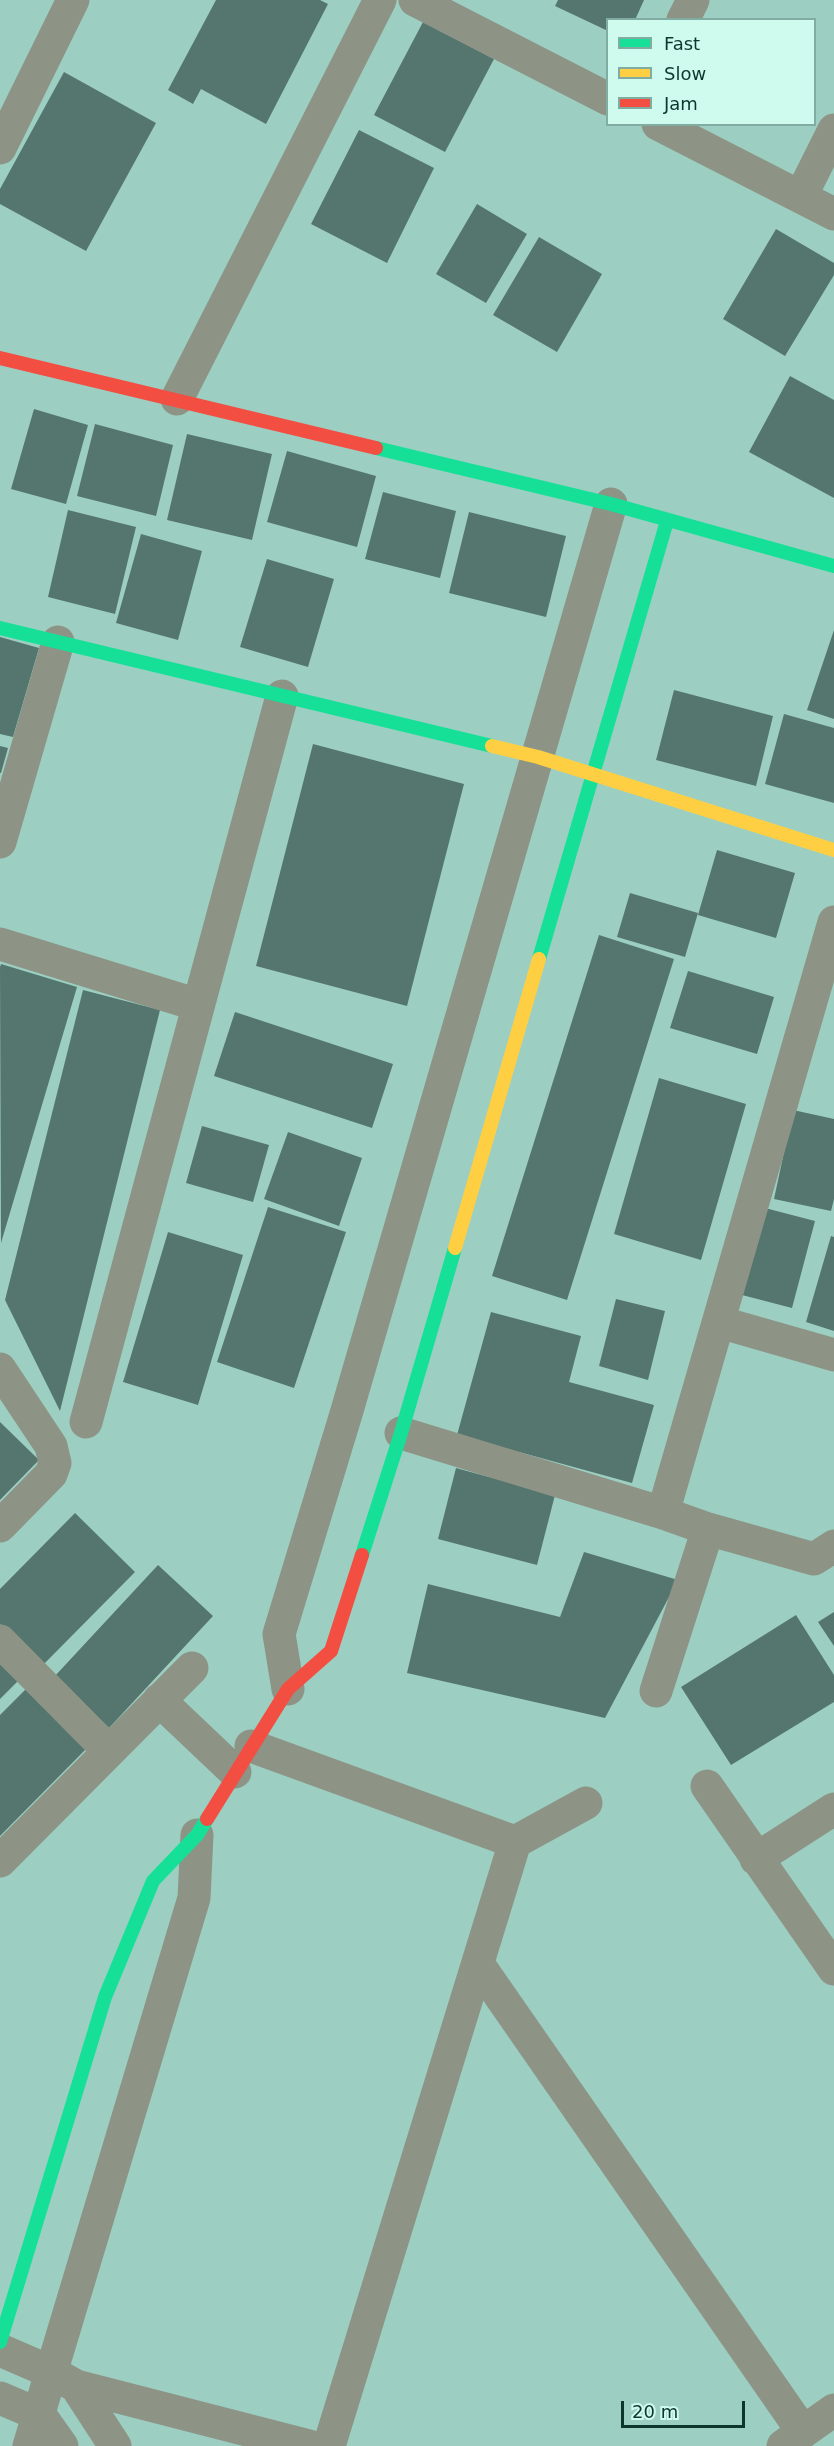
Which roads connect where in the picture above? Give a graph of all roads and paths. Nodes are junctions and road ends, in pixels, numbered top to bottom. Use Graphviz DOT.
graph roads {
  1 [pos="73,0"];
  2 [pos="380,0"];
  3 [pos="415,0"];
  4 [pos="693,0"];
  5 [pos="684,18"];
  6 [pos="606,98"];
  7 [pos="662,126"];
  8 [pos="834,130"];
  9 [pos="0,148"];
  10 [pos="801,196"];
  11 [pos="834,214"];
  12 [pos="0,358"];
  13 [pos="177,399"];
  14 [pos="611,504"];
  15 [pos="666,521"];
  16 [pos="834,566"];
  17 [pos="0,628"];
  18 [pos="58,642"];
  19 [pos="282,696"];
  20 [pos="538,757"];
  21 [pos="593,775"];
  22 [pos="0,843"];
  23 [pos="834,850"];
  24 [pos="834,922"];
  25 [pos="0,944"];
  26 [pos="198,1005"];
  27 [pos="719,1322"];
  28 [pos="834,1354"];
  29 [pos="0,1369"];
  30 [pos="86,1422"];
  31 [pos="401,1433"];
  32 [pos="663,1513"];
  33 [pos="0,1526"];
  34 [pos="708,1529"];
  35 [pos="834,1546"];
  36 [pos="0,1641"];
  37 [pos="192,1668"];
  38 [pos="288,1689"];
  39 [pos="656,1691"];
  40 [pos="159,1700"];
  41 [pos="109,1751"];
  42 [pos="243,1759"];
  43 [pos="706,1785"];
  44 [pos="586,1803"];
  45 [pos="834,1809"];
  46 [pos="197,1835"];
  47 [pos="515,1842"];
  48 [pos="756,1859"];
  49 [pos="0,1861"];
  50 [pos="478,1964"];
  51 [pos="834,1969"];
  52 [pos="0,2342"];
  53 [pos="0,2350"];
  54 [pos="63,2379"];
  55 [pos="0,2398"];
  56 [pos="834,2410"];
  57 [pos="40,2415"];
  58 [pos="793,2439"];
  59 [pos="29,2446"];
  60 [pos="62,2446"];
  61 [pos="115,2446"];
  62 [pos="309,2446"];
  63 [pos="328,2446"];
  1 -- 9 [label="street"];
  2 -- 13 [label="street"];
  3 -- 6 [label="street"];
  4 -- 5 [label="street"];
  7 -- 10 [label="street"];
  8 -- 10 [label="street"];
  10 -- 11 [label="street"];
  12 -- 13 [label="street"];
  13 -- 14 [label="street"];
  14 -- 15 [label="street"];
  14 -- 20 [label="street"];
  15 -- 16 [label="street"];
  15 -- 21 [label="street"];
  17 -- 18 [label="street"];
  18 -- 19 [label="street"];
  18 -- 22 [label="street"];
  19 -- 20 [label="street"];
  19 -- 26 [label="street"];
  20 -- 21 [label="street"];
  20 -- 38 [label="street"];
  21 -- 23 [label="street"];
  21 -- 31 [label="street"];
  24 -- 27 [label="street"];
  25 -- 26 [label="street"];
  26 -- 30 [label="street"];
  27 -- 28 [label="street"];
  27 -- 32 [label="street"];
  29 -- 33 [label="street"];
  31 -- 32 [label="street"];
  31 -- 38 [label="street"];
  32 -- 34 [label="street"];
  34 -- 35 [label="street"];
  34 -- 39 [label="street"];
  36 -- 41 [label="street"];
  37 -- 40 [label="street"];
  38 -- 42 [label="street"];
  40 -- 41 [label="street"];
  40 -- 42 [label="street"];
  41 -- 49 [label="street"];
  42 -- 46 [label="street"];
  42 -- 47 [label="street"];
  43 -- 48 [label="street"];
  44 -- 47 [label="street"];
  45 -- 48 [label="street"];
  46 -- 52 [label="street"];
  46 -- 54 [label="street"];
  47 -- 50 [label="street"];
  48 -- 51 [label="street"];
  50 -- 58 [label="street"];
  50 -- 63 [label="street"];
  53 -- 54 [label="street"];
  54 -- 57 [label="street"];
  54 -- 61 [label="street"];
  54 -- 62 [label="street"];
  55 -- 57 [label="street"];
  56 -- 58 [label="street"];
  57 -- 59 [label="street"];
  57 -- 60 [label="street"];
}
